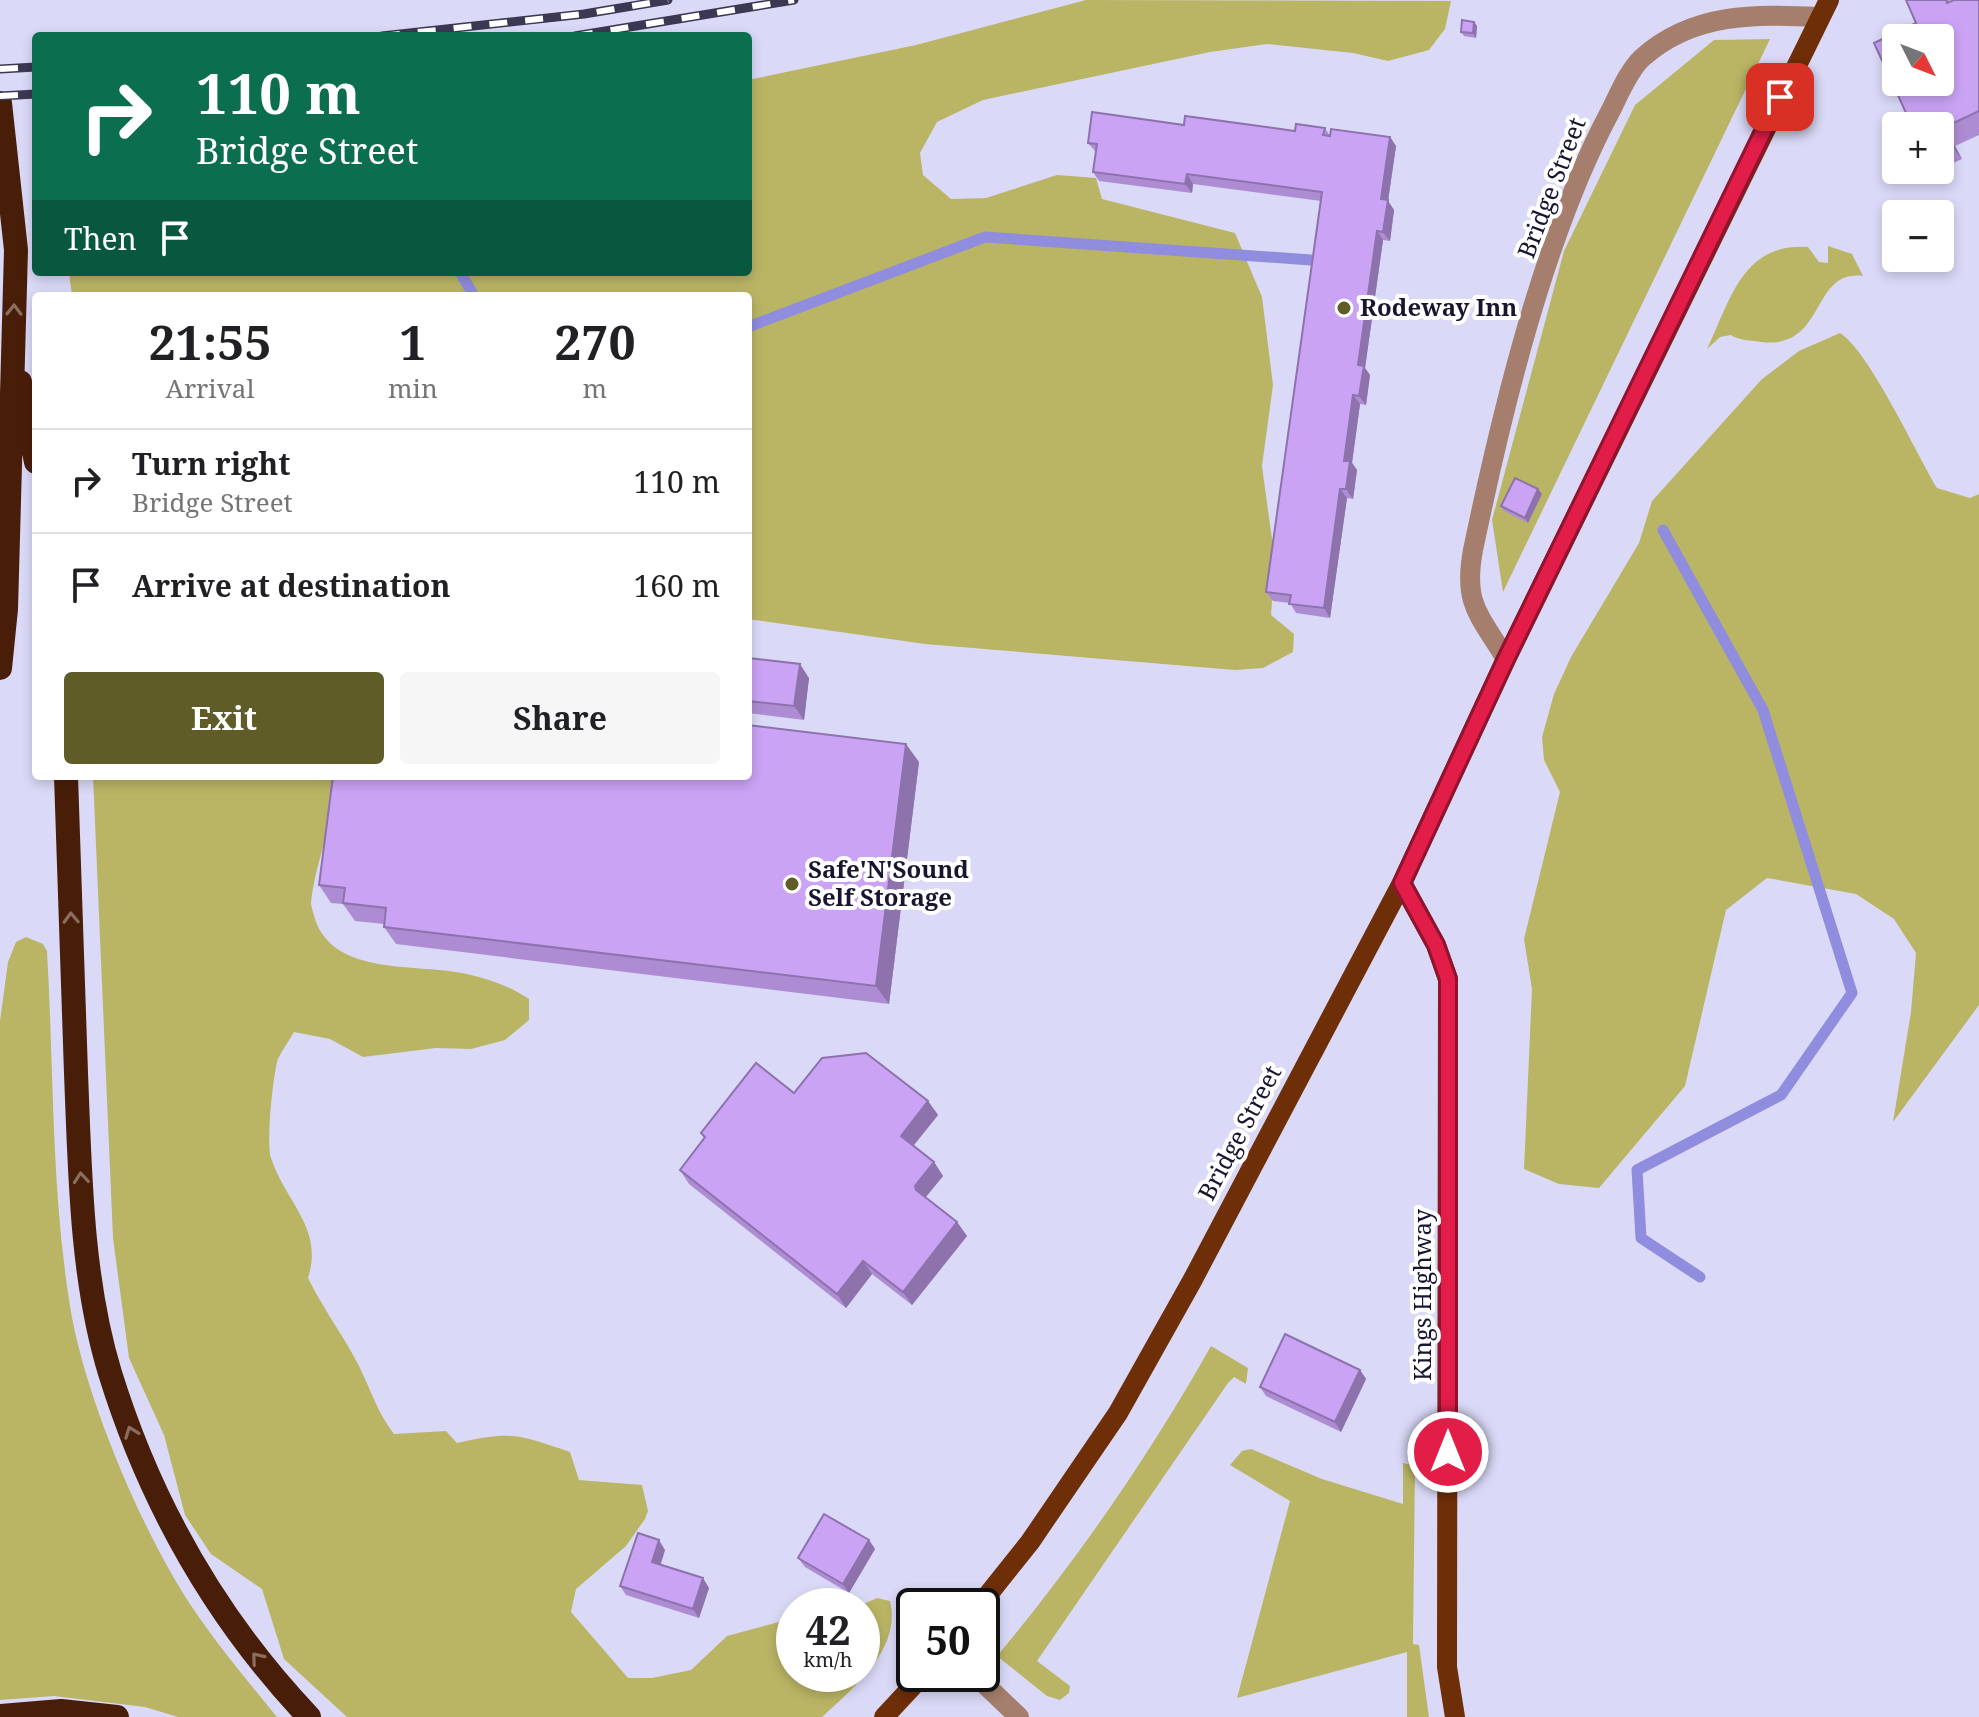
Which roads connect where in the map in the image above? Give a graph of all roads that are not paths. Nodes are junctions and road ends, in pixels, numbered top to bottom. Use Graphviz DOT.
graph roads {
  1 [pos="1824,8"];
  2 [pos="0,103"];
  3 [pos="14,348"];
  4 [pos="32,441"];
  5 [pos="1506,659"];
  6 [pos="0,668"];
  7 [pos="66,780"];
  8 [pos="1402,883"];
  9 [pos="993,1588"];
  10 [pos="907,1692"];
  11 [pos="993,1692"];
  12 [pos="0,1716"];
  13 [pos="117,1717"];
  14 [pos="309,1717"];
  15 [pos="884,1717"];
  16 [pos="1019,1717"];
  17 [pos="1455,1717"];
  1 -- 5 [label="main road, Bridge Street"];
  1 -- 5 [label="street, Bridge Street"];
  3 -- 2 [label="highway, one-way"];
  3 -- 4 [label="highway"];
  3 -- 6 [label="highway"];
  5 -- 8 [label="main road, Bridge Street"];
  14 -- 7 [label="highway, one-way"];
  8 -- 9 [label="main road, Bridge Street"];
  8 -- 17 [label="main road, Kings Highway"];
  10 -- 15 [label="main road"];
  11 -- 16 [label="street"];
  12 -- 13 [label="highway"];
}
